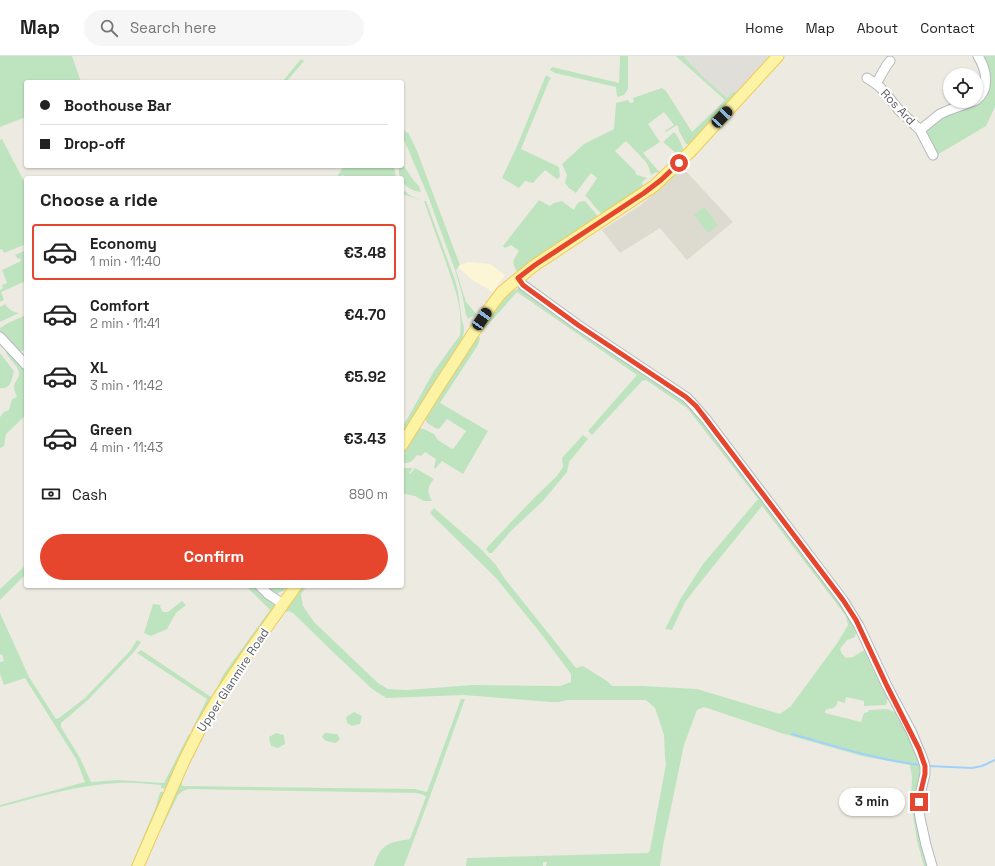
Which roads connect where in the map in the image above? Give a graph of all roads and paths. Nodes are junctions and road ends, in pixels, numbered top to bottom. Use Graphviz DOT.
graph roads {
  1 [pos="778,56"];
  2 [pos="978,56"];
  3 [pos="890,61"];
  4 [pos="867,78"];
  5 [pos="876,84"];
  6 [pos="983,92"];
  7 [pos="954,108"];
  8 [pos="920,130"];
  9 [pos="933,155"];
  10 [pos="518,278"];
  11 [pos="0,337"];
  12 [pos="24,363"];
  13 [pos="404,442"];
  14 [pos="262,588"];
  15 [pos="295,588"];
  16 [pos="283,604"];
  17 [pos="138,866"];
  18 [pos="932,866"];
  1 -- 10 [label="main road"];
  2 -- 6 [label="street, Ros Ard"];
  3 -- 5 [label="street, Ros Ard"];
  4 -- 5 [label="street, Ros Ard"];
  5 -- 8 [label="street, Ros Ard"];
  7 -- 8 [label="street, Ros Ard"];
  8 -- 9 [label="street, Ros Ard"];
  10 -- 13 [label="main road"];
  10 -- 18 [label="street"];
  11 -- 12 [label="street"];
  14 -- 16 [label="street"];
  15 -- 16 [label="main road, Upper Glanmire Road"];
  16 -- 17 [label="main road, Upper Glanmire Road"];
}
